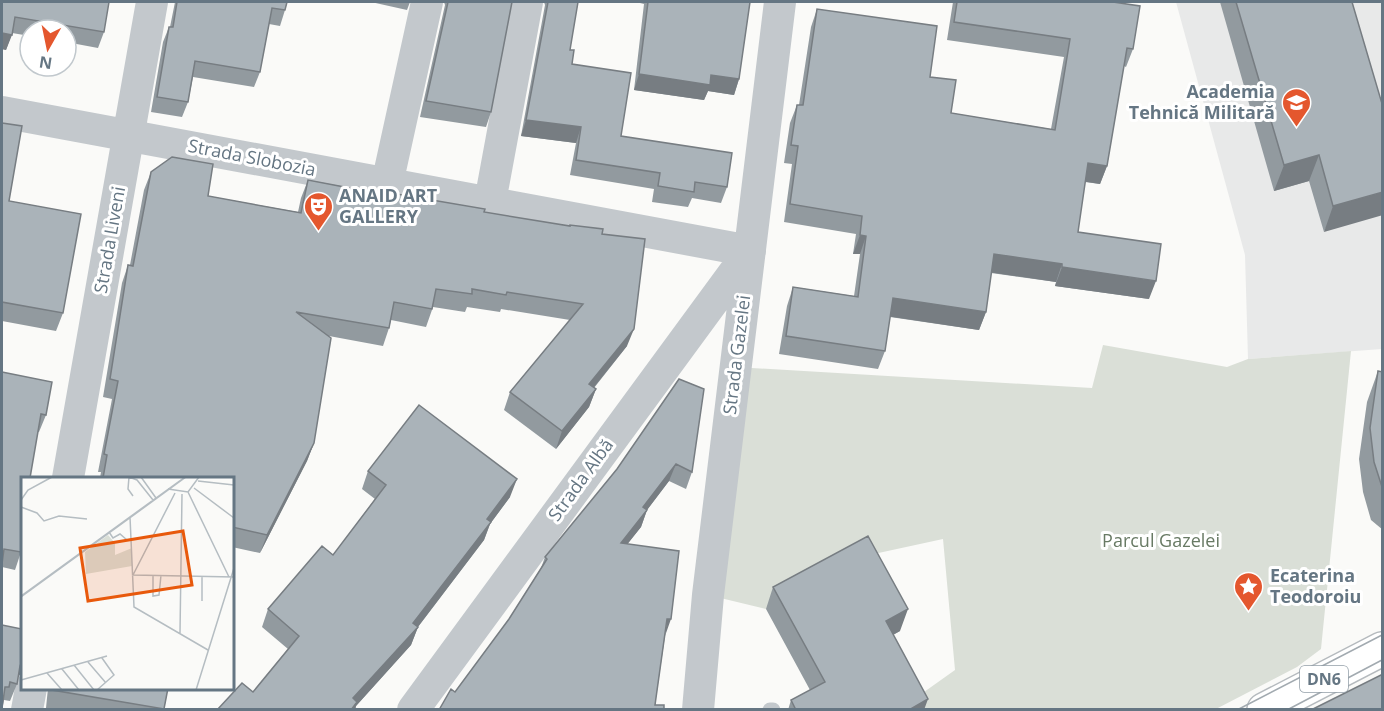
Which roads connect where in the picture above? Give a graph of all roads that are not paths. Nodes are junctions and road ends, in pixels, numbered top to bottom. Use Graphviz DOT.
graph roads {
  1 [pos="152,2"];
  2 [pos="427,2"];
  3 [pos="527,2"];
  4 [pos="780,2"];
  5 [pos="2,112"];
  6 [pos="129,135"];
  7 [pos="387,184"];
  8 [pos="490,202"];
  9 [pos="750,251"];
  10 [pos="68,477"];
  11 [pos="1383,649"];
  12 [pos="31,690"];
  13 [pos="27,710"];
  14 [pos="413,710"];
  15 [pos="698,710"];
  16 [pos="1264,710"];
  1 -- 6 [label="street, Strada Liveni"];
  2 -- 7 [label="street"];
  3 -- 8 [label="street"];
  4 -- 9 [label="street, Strada Gazelei"];
  5 -- 6 [label="street, Strada Slobozia"];
  6 -- 7 [label="street, Strada Slobozia"];
  6 -- 10 [label="street, Strada Liveni"];
  7 -- 8 [label="street, Strada Slobozia"];
  8 -- 9 [label="street, Strada Slobozia"];
  9 -- 14 [label="street, Strada Albă"];
  9 -- 15 [label="street, Strada Gazelei"];
  11 -- 16 [label="main road, DN6"];
  12 -- 13 [label="street"];
}
